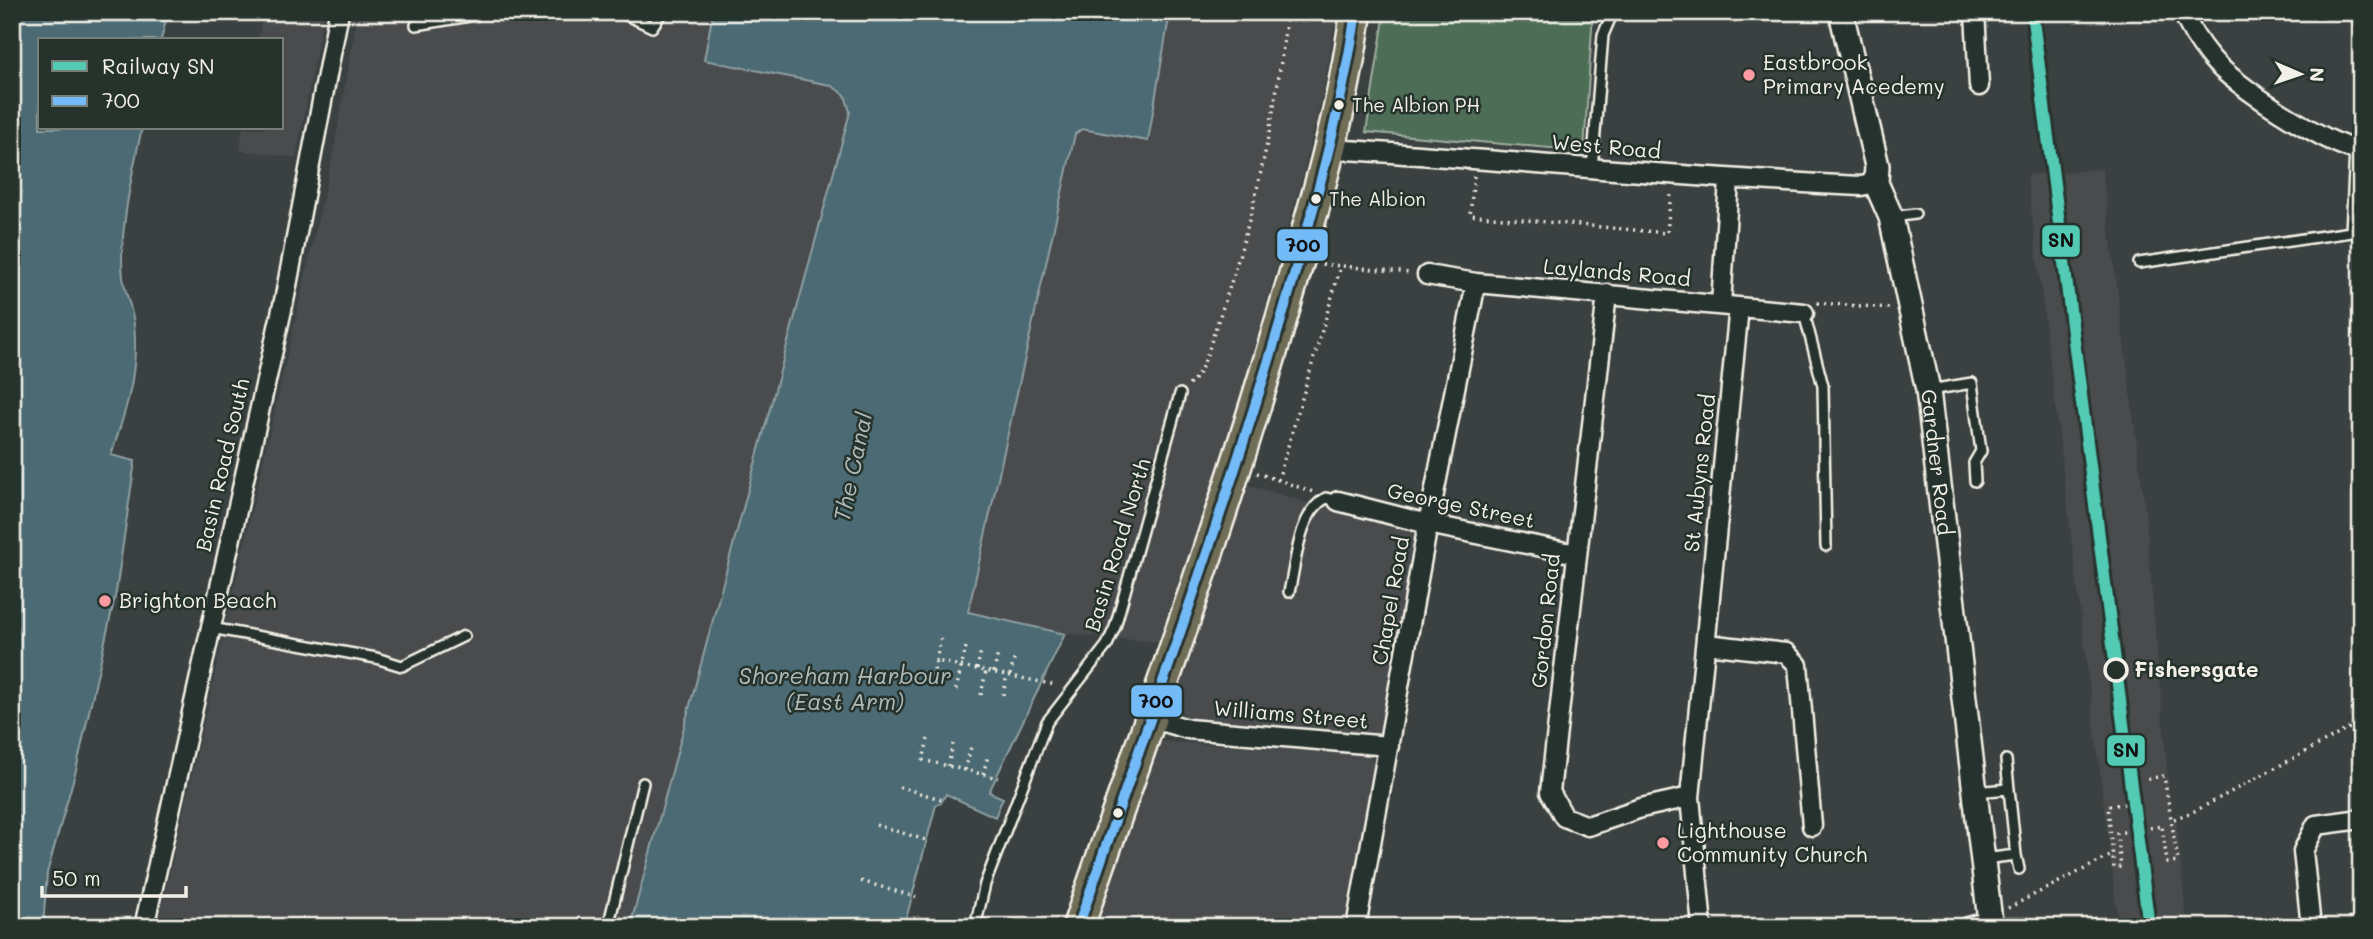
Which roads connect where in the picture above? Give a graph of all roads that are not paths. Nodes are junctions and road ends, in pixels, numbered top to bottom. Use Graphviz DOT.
graph roads {
  1 [pos="339,12"];
  2 [pos="476,12"];
  3 [pos="620,12"];
  4 [pos="662,12"];
  5 [pos="1356,12"];
  6 [pos="1613,12"];
  7 [pos="1841,12"];
  8 [pos="1975,12"];
  9 [pos="2183,12"];
  10 [pos="416,25"];
  11 [pos="1979,86"];
  12 [pos="1331,149"];
  13 [pos="2358,151"];
  14 [pos="1592,169"];
  15 [pos="1729,180"];
  16 [pos="1876,183"];
  17 [pos="1915,214"];
  18 [pos="1891,217"];
  19 [pos="2139,262"];
  20 [pos="1427,275"];
  21 [pos="1476,283"];
  22 [pos="1607,294"];
  23 [pos="1721,305"];
  24 [pos="1739,307"];
  25 [pos="1804,313"];
  26 [pos="1928,390"];
  27 [pos="1180,394"];
  28 [pos="1975,481"];
  29 [pos="1338,500"];
  30 [pos="1428,524"];
  31 [pos="1826,546"];
  32 [pos="1576,554"];
  33 [pos="1289,592"];
  34 [pos="210,628"];
  35 [pos="464,636"];
  36 [pos="1706,644"];
  37 [pos="1150,718"];
  38 [pos="1389,746"];
  39 [pos="2006,760"];
  40 [pos="643,783"];
  41 [pos="2009,789"];
  42 [pos="1975,792"];
  43 [pos="1690,797"];
  44 [pos="2361,819"];
  45 [pos="1812,826"];
  46 [pos="2016,855"];
  47 [pos="1982,860"];
  48 [pos="2019,869"];
  49 [pos="1983,925"];
  50 [pos="144,927"];
  51 [pos="608,927"];
  52 [pos="975,927"];
  53 [pos="1078,927"];
  54 [pos="1356,927"];
  55 [pos="1702,927"];
  56 [pos="2311,927"];
  1 -- 34 [label="street, Basin Road South"];
  2 -- 10 [label="lane"];
  3 -- 4 [label="lane"];
  5 -- 12 [label="main road"];
  6 -- 14 [label="lane"];
  7 -- 16 [label="street, Gardner Road"];
  8 -- 11 [label="street"];
  9 -- 13 [label="street"];
  12 -- 14 [label="street, West Road"];
  12 -- 37 [label="main road"];
  13 -- 19 [label="lane"];
  14 -- 15 [label="street, West Road"];
  15 -- 16 [label="street, West Road"];
  15 -- 23 [label="street"];
  16 -- 18 [label="street, Gardner Road"];
  17 -- 18 [label="lane"];
  18 -- 26 [label="street, Gardner Road"];
  20 -- 21 [label="street, Laylands Road"];
  21 -- 22 [label="street, Laylands Road"];
  21 -- 30 [label="street, Chapel Road"];
  22 -- 23 [label="street, Laylands Road"];
  22 -- 32 [label="street, Gordon Road"];
  23 -- 24 [label="street, Laylands Road"];
  24 -- 25 [label="street, Laylands Road"];
  24 -- 36 [label="street, St Aubyns Road"];
  25 -- 31 [label="lane"];
  26 -- 28 [label="lane"];
  26 -- 42 [label="street, Gardner Road"];
  27 -- 52 [label="lane, Basin Road North"];
  29 -- 30 [label="street, George Street"];
  29 -- 33 [label="lane"];
  30 -- 32 [label="street, George Street"];
  30 -- 38 [label="street, Chapel Road"];
  32 -- 43 [label="street, Gordon Road"];
  34 -- 35 [label="lane"];
  34 -- 50 [label="street, Basin Road South"];
  36 -- 43 [label="street, St Aubyns Road"];
  36 -- 45 [label="street"];
  37 -- 38 [label="street, Williams Street"];
  37 -- 53 [label="main road"];
  38 -- 54 [label="street, Chapel Road"];
  39 -- 41 [label="lane"];
  40 -- 51 [label="lane"];
  41 -- 42 [label="lane"];
  41 -- 46 [label="lane"];
  42 -- 47 [label="street, Gardner Road"];
  43 -- 55 [label="street, St Aubyns Road"];
  44 -- 56 [label="street"];
  46 -- 47 [label="lane"];
  46 -- 48 [label="lane"];
  47 -- 49 [label="street, Gardner Road"];
}
